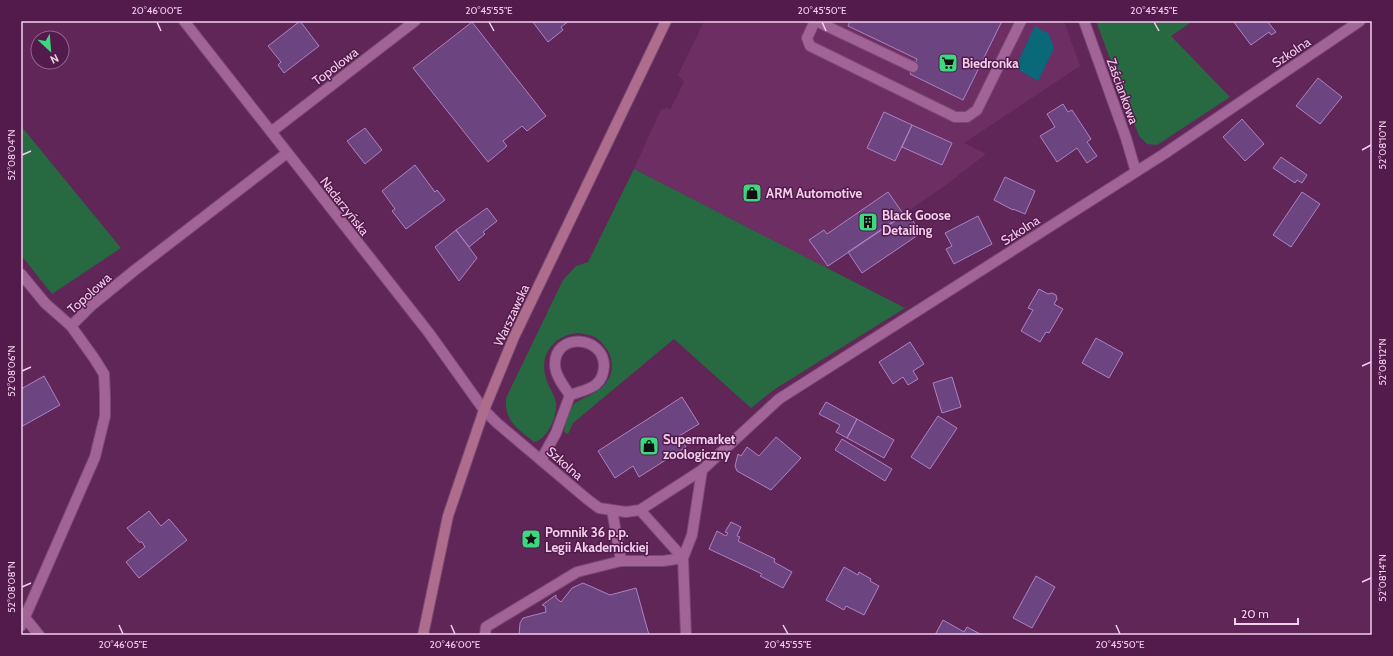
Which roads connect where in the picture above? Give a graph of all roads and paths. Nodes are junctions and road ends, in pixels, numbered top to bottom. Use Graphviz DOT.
graph roads {
  1 [pos="184,21"];
  2 [pos="416,21"];
  3 [pos="666,21"];
  4 [pos="815,21"];
  5 [pos="1021,21"];
  6 [pos="1084,21"];
  7 [pos="1360,21"];
  8 [pos="913,67"];
  9 [pos="271,132"];
  10 [pos="287,153"];
  11 [pos="1136,172"];
  12 [pos="21,274"];
  13 [pos="71,326"];
  14 [pos="570,395"];
  15 [pos="484,410"];
  16 [pos="541,460"];
  17 [pos="702,470"];
  18 [pos="612,510"];
  19 [pos="640,510"];
  20 [pos="683,558"];
  21 [pos="621,561"];
  22 [pos="22,618"];
  23 [pos="39,635"];
  24 [pos="423,635"];
  25 [pos="485,635"];
  26 [pos="686,635"];
  1 -- 9 [label="street, Nadarzyńska"];
  2 -- 9 [label="street, Topolowa"];
  3 -- 15 [label="main road, Warszawska"];
  4 -- 5 [label="street"];
  4 -- 8 [label="street"];
  6 -- 11 [label="street, Zaściankowa"];
  7 -- 11 [label="street, Szkolna"];
  9 -- 10 [label="street, Nadarzyńska"];
  10 -- 13 [label="street, Topolowa"];
  10 -- 15 [label="street, Nadarzyńska"];
  11 -- 17 [label="street, Szkolna"];
  12 -- 13 [label="street"];
  13 -- 22 [label="street, Topolowa"];
  14 -- 14 [label="street"];
  14 -- 16 [label="street"];
  15 -- 16 [label="street, Szkolna"];
  15 -- 24 [label="main road, Warszawska"];
  16 -- 18 [label="street, Szkolna"];
  17 -- 19 [label="street, Szkolna"];
  17 -- 20 [label="street"];
  18 -- 19 [label="street, Szkolna"];
  18 -- 21 [label="street"];
  19 -- 20 [label="street"];
  20 -- 21 [label="street"];
  20 -- 26 [label="street"];
  21 -- 25 [label="street"];
  22 -- 23 [label="street"];
}
